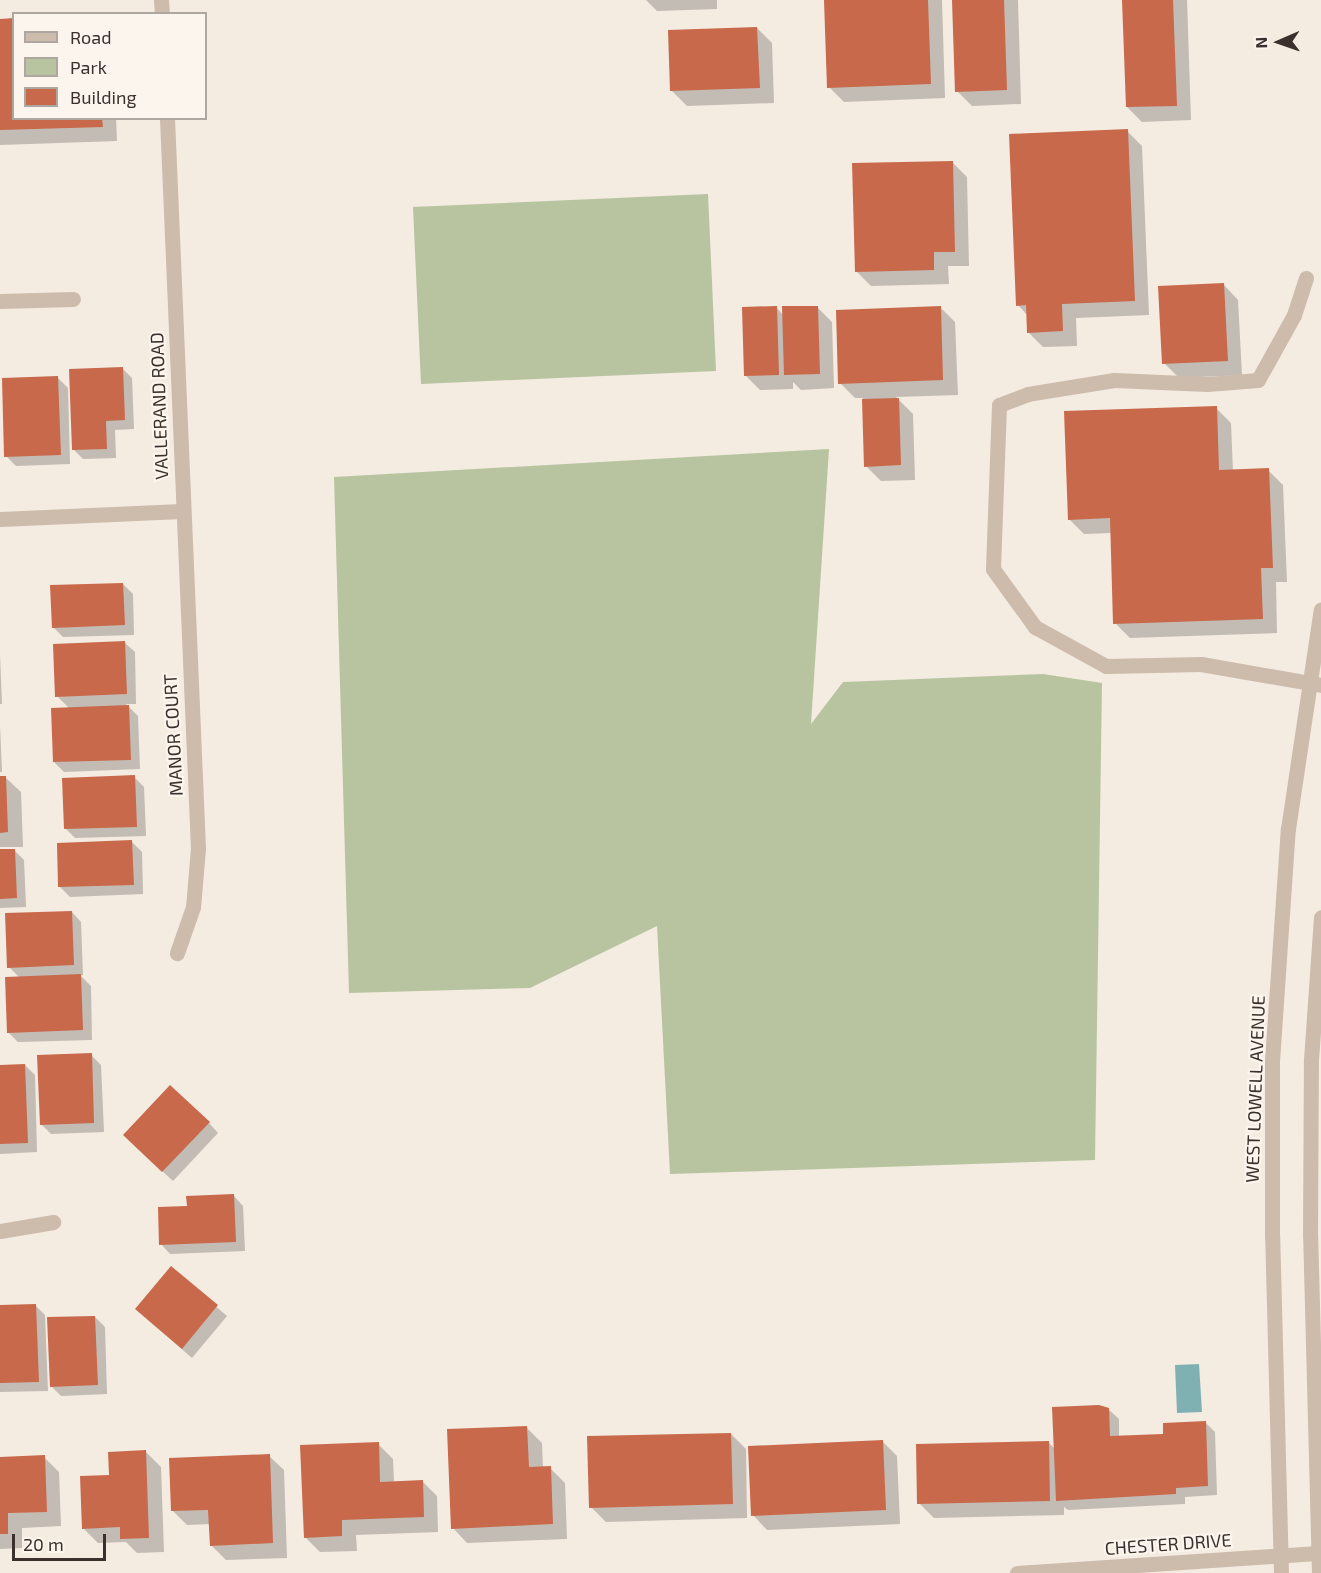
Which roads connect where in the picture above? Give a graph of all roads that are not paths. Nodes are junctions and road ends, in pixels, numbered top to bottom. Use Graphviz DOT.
graph roads {
  1 [pos="167,120"];
  2 [pos="1306,278"];
  3 [pos="73,299"];
  4 [pos="0,301"];
  5 [pos="182,511"];
  6 [pos="0,519"];
  7 [pos="1321,609"];
  8 [pos="1315,683"];
  9 [pos="1321,917"];
  10 [pos="177,953"];
  11 [pos="53,1222"];
  12 [pos="0,1231"];
  13 [pos="1320,1553"];
  14 [pos="1281,1556"];
  15 [pos="1017,1573"];
  16 [pos="1281,1573"];
  17 [pos="1319,1573"];
  1 -- 5 [label="street, VALLERAND ROAD"];
  2 -- 8 [label="street"];
  3 -- 4 [label="street"];
  5 -- 6 [label="street"];
  5 -- 10 [label="street, MANOR COURT"];
  7 -- 8 [label="street, WEST LOWELL AVENUE"];
  8 -- 14 [label="street, WEST LOWELL AVENUE"];
  9 -- 13 [label="street"];
  11 -- 12 [label="street"];
  13 -- 14 [label="street, CHESTER DRIVE"];
  13 -- 17 [label="street"];
  14 -- 15 [label="street, CHESTER DRIVE"];
  14 -- 16 [label="street, WEST LOWELL AVENUE"];
}
